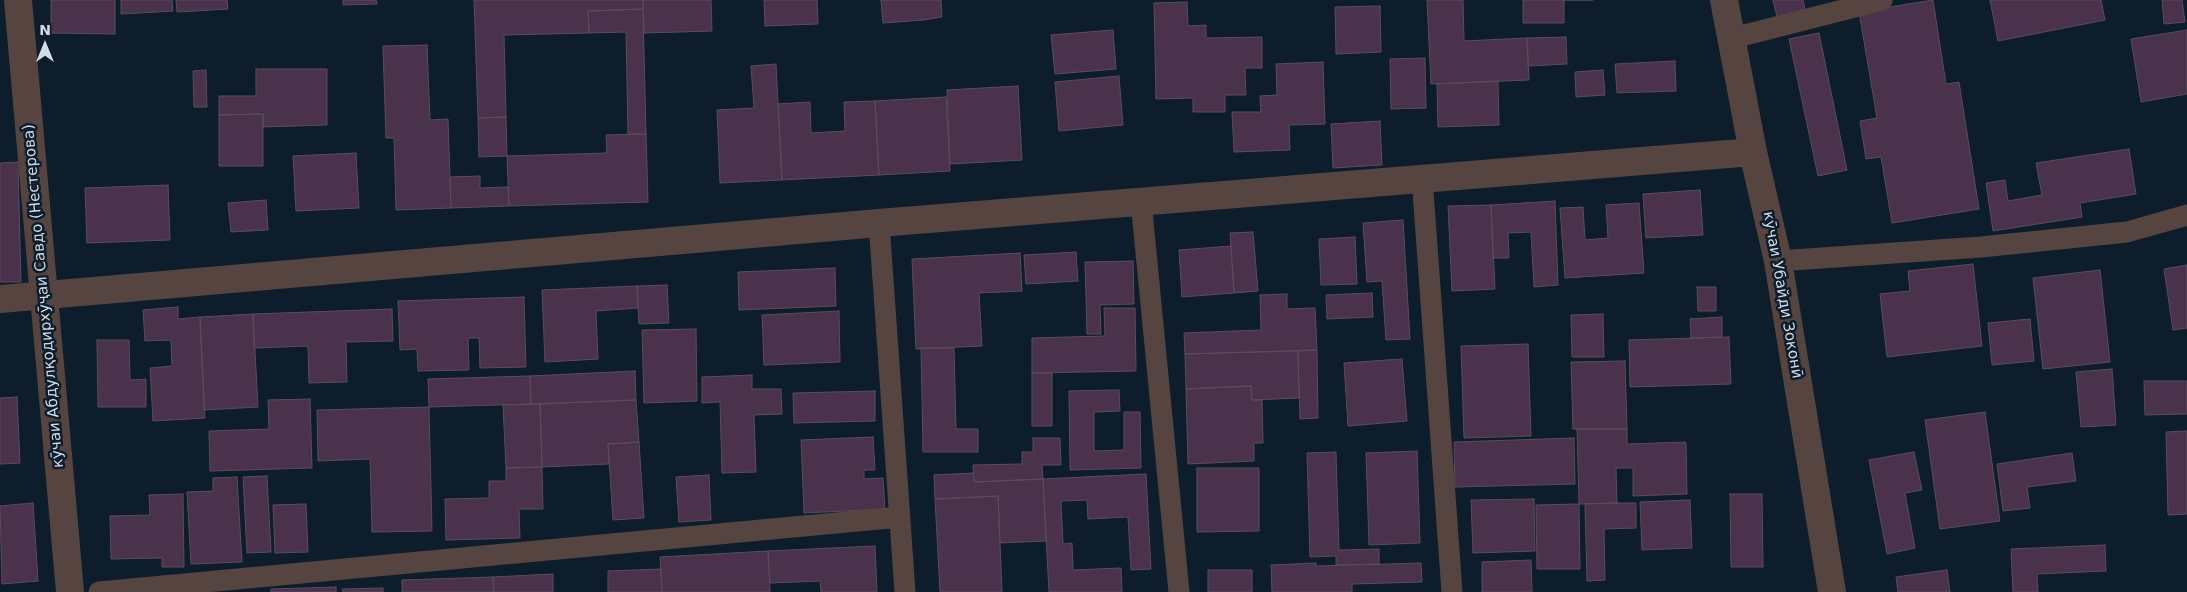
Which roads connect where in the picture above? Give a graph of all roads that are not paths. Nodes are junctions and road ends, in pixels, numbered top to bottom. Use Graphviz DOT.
graph roads {
  1 [pos="18,0"];
  2 [pos="1724,0"];
  3 [pos="1882,0"];
  4 [pos="1733,38"];
  5 [pos="1753,152"];
  6 [pos="1422,177"];
  7 [pos="1141,202"];
  8 [pos="2187,215"];
  9 [pos="879,223"];
  10 [pos="1778,261"];
  11 [pos="44,295"];
  12 [pos="0,299"];
  13 [pos="900,517"];
  14 [pos="70,592"];
  15 [pos="99,592"];
  16 [pos="905,592"];
  17 [pos="1179,592"];
  18 [pos="1452,592"];
  19 [pos="1832,592"];
  1 -- 11 [label="street, кӯчаи Абдулқодирхӯҷаи Савдо (Нестерова)"];
  2 -- 4 [label="street, кӯчаи Убайди Зоконӣ"];
  3 -- 4 [label="lane"];
  4 -- 5 [label="street, кӯчаи Убайди Зоконӣ"];
  5 -- 6 [label="street"];
  5 -- 10 [label="street, кӯчаи Убайди Зоконӣ"];
  6 -- 7 [label="street"];
  6 -- 18 [label="lane"];
  7 -- 9 [label="street"];
  7 -- 17 [label="lane"];
  8 -- 10 [label="lane"];
  9 -- 11 [label="street"];
  9 -- 13 [label="lane"];
  10 -- 19 [label="street, кӯчаи Убайди Зоконӣ"];
  11 -- 12 [label="street"];
  11 -- 14 [label="street, кӯчаи Абдулқодирхӯҷаи Савдо (Нестерова)"];
  13 -- 15 [label="lane"];
  13 -- 16 [label="lane"];
}
